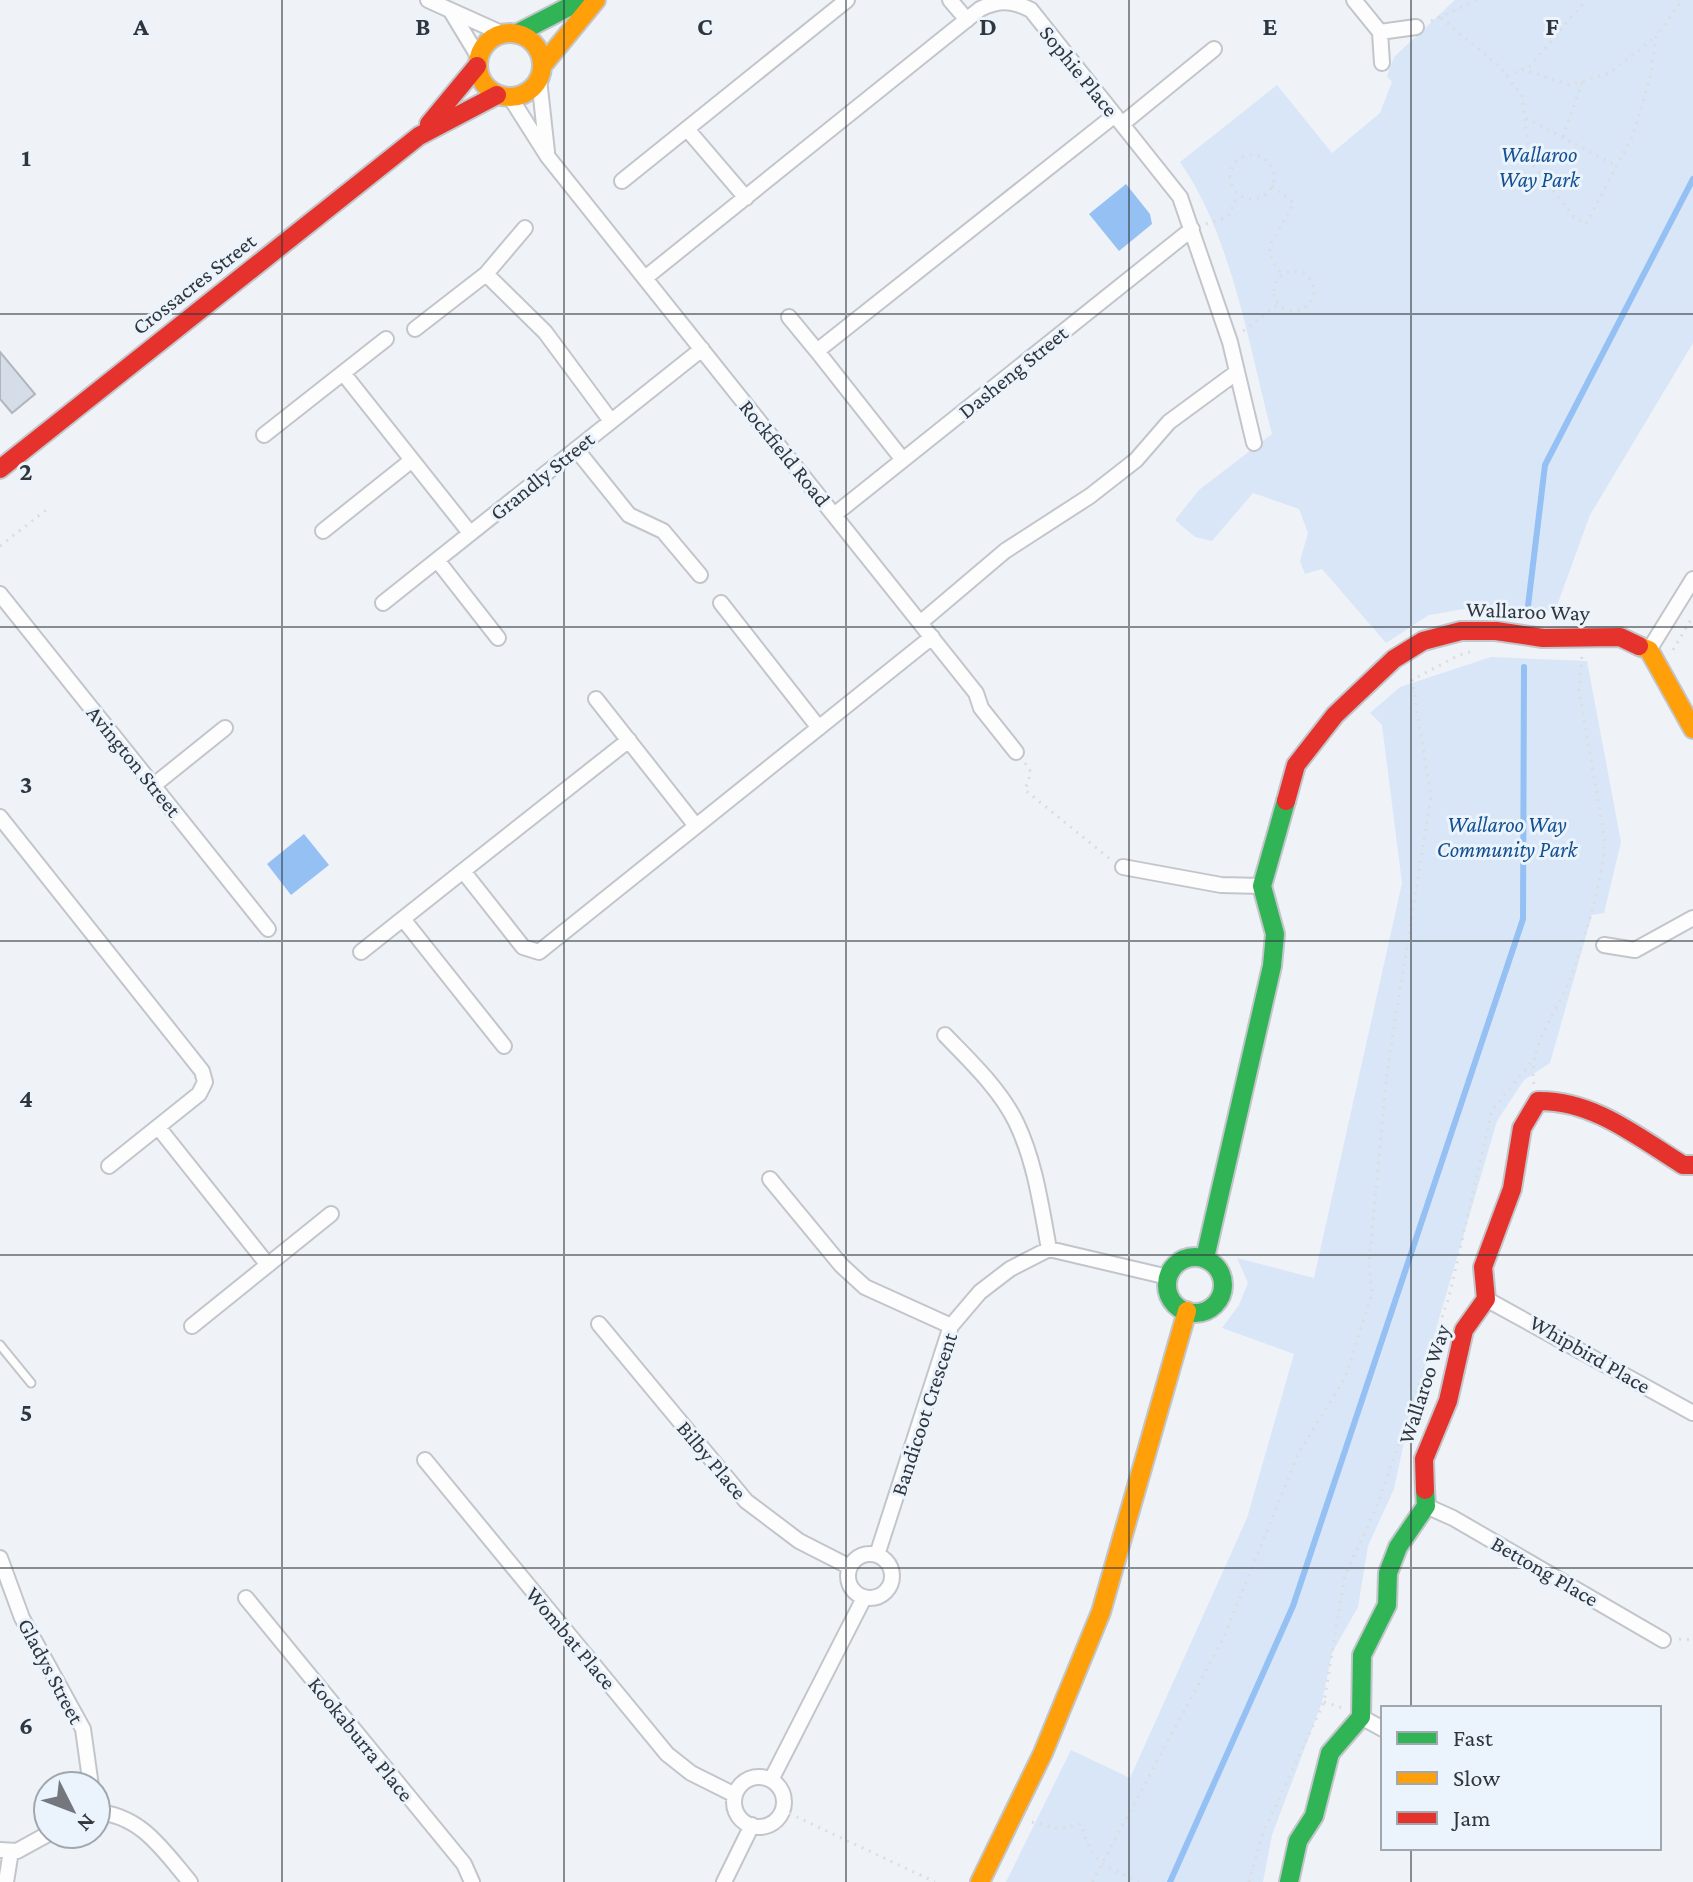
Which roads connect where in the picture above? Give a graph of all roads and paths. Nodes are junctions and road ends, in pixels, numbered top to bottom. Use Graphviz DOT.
graph roads {
  1 [pos="428,0"];
  2 [pos="582,0"];
  3 [pos="596,0"];
  4 [pos="847,0"];
  5 [pos="950,0"];
  6 [pos="1354,0"];
  7 [pos="1478,0"];
  8 [pos="1586,0"];
  9 [pos="1682,0"];
  10 [pos="452,13"];
  11 [pos="1441,18"];
  12 [pos="967,20"];
  13 [pos="1416,27"];
  14 [pos="1380,32"];
  15 [pos="509,33"];
  16 [pos="1656,37"];
  17 [pos="1214,49"];
  18 [pos="477,61"];
  19 [pos="1382,63"];
  20 [pos="1522,69"];
  21 [pos="541,72"];
  22 [pos="1507,76"];
  23 [pos="1583,80"];
  24 [pos="503,96"];
  25 [pos="1526,118"];
  26 [pos="1119,120"];
  27 [pos="687,129"];
  28 [pos="419,136"];
  29 [pos="1563,138"];
  30 [pos="548,157"];
  31 [pos="1617,166"];
  32 [pos="622,181"];
  33 [pos="1272,186"];
  34 [pos="1238,194"];
  35 [pos="746,198"];
  36 [pos="525,228"];
  37 [pos="1192,229"];
  38 [pos="486,274"];
  39 [pos="1281,274"];
  40 [pos="645,278"];
  41 [pos="1278,304"];
  42 [pos="789,317"];
  43 [pos="415,329"];
  44 [pos="386,339"];
  45 [pos="1230,342"];
  46 [pos="702,349"];
  47 [pos="817,351"];
  48 [pos="1237,372"];
  49 [pos="343,373"];
  50 [pos="611,421"];
  51 [pos="264,435"];
  52 [pos="1254,443"];
  53 [pos="576,449"];
  54 [pos="412,460"];
  55 [pos="903,460"];
  56 [pos="0,469"];
  57 [pos="50,507"];
  58 [pos="834,515"];
  59 [pos="323,531"];
  60 [pos="470,533"];
  61 [pos="0,546"];
  62 [pos="437,560"];
  63 [pos="700,575"];
  64 [pos="1693,579"];
  65 [pos="0,594"];
  66 [pos="383,603"];
  67 [pos="721,603"];
  68 [pos="1693,616"];
  69 [pos="920,623"];
  70 [pos="932,637"];
  71 [pos="498,638"];
  72 [pos="1581,648"];
  73 [pos="1481,649"];
  74 [pos="1567,654"];
  75 [pos="1653,655"];
  76 [pos="1593,657"];
  77 [pos="596,699"];
  78 [pos="225,728"];
  79 [pos="819,728"];
  80 [pos="1693,729"];
  81 [pos="629,740"];
  82 [pos="1016,752"];
  83 [pos="154,785"];
  84 [pos="0,817"];
  85 [pos="696,826"];
  86 [pos="1123,867"];
  87 [pos="463,871"];
  88 [pos="1262,886"];
  89 [pos="1693,918"];
  90 [pos="403,919"];
  91 [pos="268,929"];
  92 [pos="1604,945"];
  93 [pos="361,952"];
  94 [pos="945,1035"];
  95 [pos="504,1046"];
  96 [pos="1533,1060"];
  97 [pos="1538,1101"];
  98 [pos="158,1127"];
  99 [pos="1693,1165"];
  100 [pos="109,1166"];
  101 [pos="770,1179"];
  102 [pos="331,1214"];
  103 [pos="1049,1249"];
  104 [pos="1205,1258"];
  105 [pos="268,1265"];
  106 [pos="1168,1277"];
  107 [pos="1486,1299"];
  108 [pos="1187,1311"];
  109 [pos="599,1324"];
  110 [pos="192,1326"];
  111 [pos="951,1326"];
  112 [pos="0,1345"];
  113 [pos="31,1383"];
  114 [pos="1693,1413"];
  115 [pos="425,1460"];
  116 [pos="1426,1506"];
  117 [pos="877,1555"];
  118 [pos="0,1558"];
  119 [pos="850,1567"];
  120 [pos="246,1598"];
  121 [pos="864,1598"];
  122 [pos="1663,1640"];
  123 [pos="1361,1717"];
  124 [pos="1381,1728"];
  125 [pos="89,1770"];
  126 [pos="771,1780"];
  127 [pos="735,1795"];
  128 [pos="782,1810"];
  129 [pos="112,1813"];
  130 [pos="1013,1817"];
  131 [pos="752,1825"];
  132 [pos="32,1840"];
  133 [pos="5,1851"];
  134 [pos="1104,1865"];
  135 [pos="6,1882"];
  136 [pos="190,1882"];
  137 [pos="472,1882"];
  138 [pos="724,1882"];
  139 [pos="935,1882"];
  140 [pos="980,1882"];
  141 [pos="1092,1882"];
  142 [pos="1139,1882"];
  143 [pos="1249,1882"];
  144 [pos="1289,1882"];
  1 -- 10 [label="street"];
  2 -- 15 [label="street"];
  3 -- 21 [label="street"];
  4 -- 27 [label="street"];
  5 -- 12 [label="street"];
  6 -- 14 [label="street"];
  7 -- 11 [label="path"];
  8 -- 20 [label="path"];
  9 -- 16 [label="path"];
  10 -- 15 [label="street"];
  10 -- 18 [label="street"];
  11 -- 13 [label="path"];
  11 -- 22 [label="path"];
  12 -- 26 [label="street, Sophie Place"];
  12 -- 35 [label="street, Sophie Place"];
  13 -- 14 [label="street"];
  14 -- 19 [label="street"];
  15 -- 18 [label="street"];
  15 -- 21 [label="street"];
  16 -- 23 [label="path"];
  16 -- 31 [label="path"];
  17 -- 26 [label="street"];
  18 -- 24 [label="street"];
  18 -- 28 [label="street, Crossacres Street"];
  20 -- 22 [label="path"];
  20 -- 23 [label="path"];
  21 -- 24 [label="street"];
  21 -- 30 [label="street"];
  22 -- 25 [label="path"];
  23 -- 29 [label="path"];
  24 -- 28 [label="street, Crossacres Street"];
  24 -- 30 [label="street, Rockfield Road"];
  25 -- 29 [label="path"];
  25 -- 31 [label="path"];
  26 -- 37 [label="street, Sophie Place"];
  26 -- 47 [label="street"];
  27 -- 32 [label="street"];
  27 -- 35 [label="street"];
  28 -- 56 [label="street, Crossacres Street"];
  29 -- 31 [label="path"];
  30 -- 40 [label="street, Rockfield Road"];
  33 -- 34 [label="path"];
  33 -- 34 [label="path"];
  33 -- 39 [label="path"];
  34 -- 37 [label="path"];
  35 -- 40 [label="street, Sophie Place"];
  36 -- 38 [label="street"];
  37 -- 45 [label="street, Sophie Place"];
  37 -- 55 [label="street, Dasheng Street"];
  38 -- 43 [label="street"];
  38 -- 50 [label="street"];
  39 -- 41 [label="path"];
  39 -- 41 [label="path"];
  40 -- 46 [label="street, Rockfield Road"];
  41 -- 45 [label="path"];
  42 -- 47 [label="street"];
  44 -- 49 [label="street"];
  45 -- 48 [label="street, Sophie Place"];
  46 -- 50 [label="street, Grandly Street"];
  46 -- 58 [label="street, Rockfield Road"];
  47 -- 55 [label="street"];
  48 -- 52 [label="street, Sophie Place"];
  48 -- 69 [label="street"];
  49 -- 51 [label="street"];
  49 -- 54 [label="street"];
  50 -- 53 [label="street, Grandly Street"];
  53 -- 60 [label="street, Grandly Street"];
  53 -- 63 [label="street"];
  54 -- 59 [label="street"];
  54 -- 60 [label="street"];
  55 -- 58 [label="street, Dasheng Street"];
  57 -- 61 [label="path"];
  58 -- 69 [label="street, Rockfield Road"];
  60 -- 62 [label="street, Grandly Street"];
  62 -- 66 [label="street, Grandly Street"];
  62 -- 71 [label="street"];
  64 -- 75 [label="street"];
  65 -- 83 [label="street, Avington Street"];
  67 -- 79 [label="street"];
  68 -- 75 [label="path"];
  69 -- 70 [label="street, Rockfield Road"];
  70 -- 79 [label="street"];
  70 -- 82 [label="street, Rockfield Road"];
  72 -- 74 [label="path"];
  72 -- 75 [label="street, Wallaroo Way"];
  72 -- 76 [label="path"];
  72 -- 88 [label="street, Wallaroo Way"];
  72 -- 96 [label="path"];
  73 -- 134 [label="path"];
  75 -- 80 [label="street"];
  77 -- 81 [label="street"];
  78 -- 83 [label="street"];
  79 -- 85 [label="street"];
  81 -- 85 [label="street"];
  81 -- 87 [label="street"];
  82 -- 86 [label="path"];
  83 -- 91 [label="street, Avington Street"];
  84 -- 98 [label="street"];
  85 -- 87 [label="street"];
  86 -- 88 [label="street"];
  87 -- 90 [label="street"];
  88 -- 104 [label="street"];
  89 -- 92 [label="street"];
  90 -- 93 [label="street"];
  90 -- 95 [label="street"];
  94 -- 103 [label="street"];
  96 -- 97 [label="path"];
  96 -- 143 [label="path"];
  97 -- 99 [label="street"];
  97 -- 107 [label="street"];
  98 -- 100 [label="street"];
  98 -- 105 [label="street"];
  101 -- 111 [label="street"];
  102 -- 105 [label="street"];
  103 -- 106 [label="street"];
  103 -- 111 [label="street, Bandicoot Crescent"];
  104 -- 106 [label="street"];
  104 -- 108 [label="street"];
  105 -- 110 [label="street"];
  106 -- 108 [label="street"];
  107 -- 114 [label="street, Whipbird Place"];
  107 -- 116 [label="street, Wallaroo Way"];
  108 -- 130 [label="street"];
  109 -- 119 [label="street, Bilby Place"];
  111 -- 117 [label="street, Bandicoot Crescent"];
  112 -- 113 [label="lane"];
  115 -- 127 [label="street, Wombat Place"];
  116 -- 122 [label="street, Bettong Place"];
  116 -- 123 [label="street"];
  117 -- 119 [label="street"];
  117 -- 121 [label="street"];
  118 -- 125 [label="street, Gladys Street"];
  119 -- 121 [label="street"];
  120 -- 137 [label="street, Kookaburra Place"];
  121 -- 126 [label="street"];
  123 -- 124 [label="street"];
  123 -- 144 [label="street"];
  126 -- 127 [label="street"];
  126 -- 128 [label="street"];
  127 -- 131 [label="street"];
  128 -- 131 [label="street"];
  128 -- 139 [label="path"];
  129 -- 136 [label="street"];
  130 -- 134 [label="path"];
  130 -- 140 [label="street"];
  131 -- 138 [label="street"];
  132 -- 133 [label="street"];
  133 -- 135 [label="street"];
  134 -- 141 [label="path"];
  134 -- 142 [label="path"];
}
